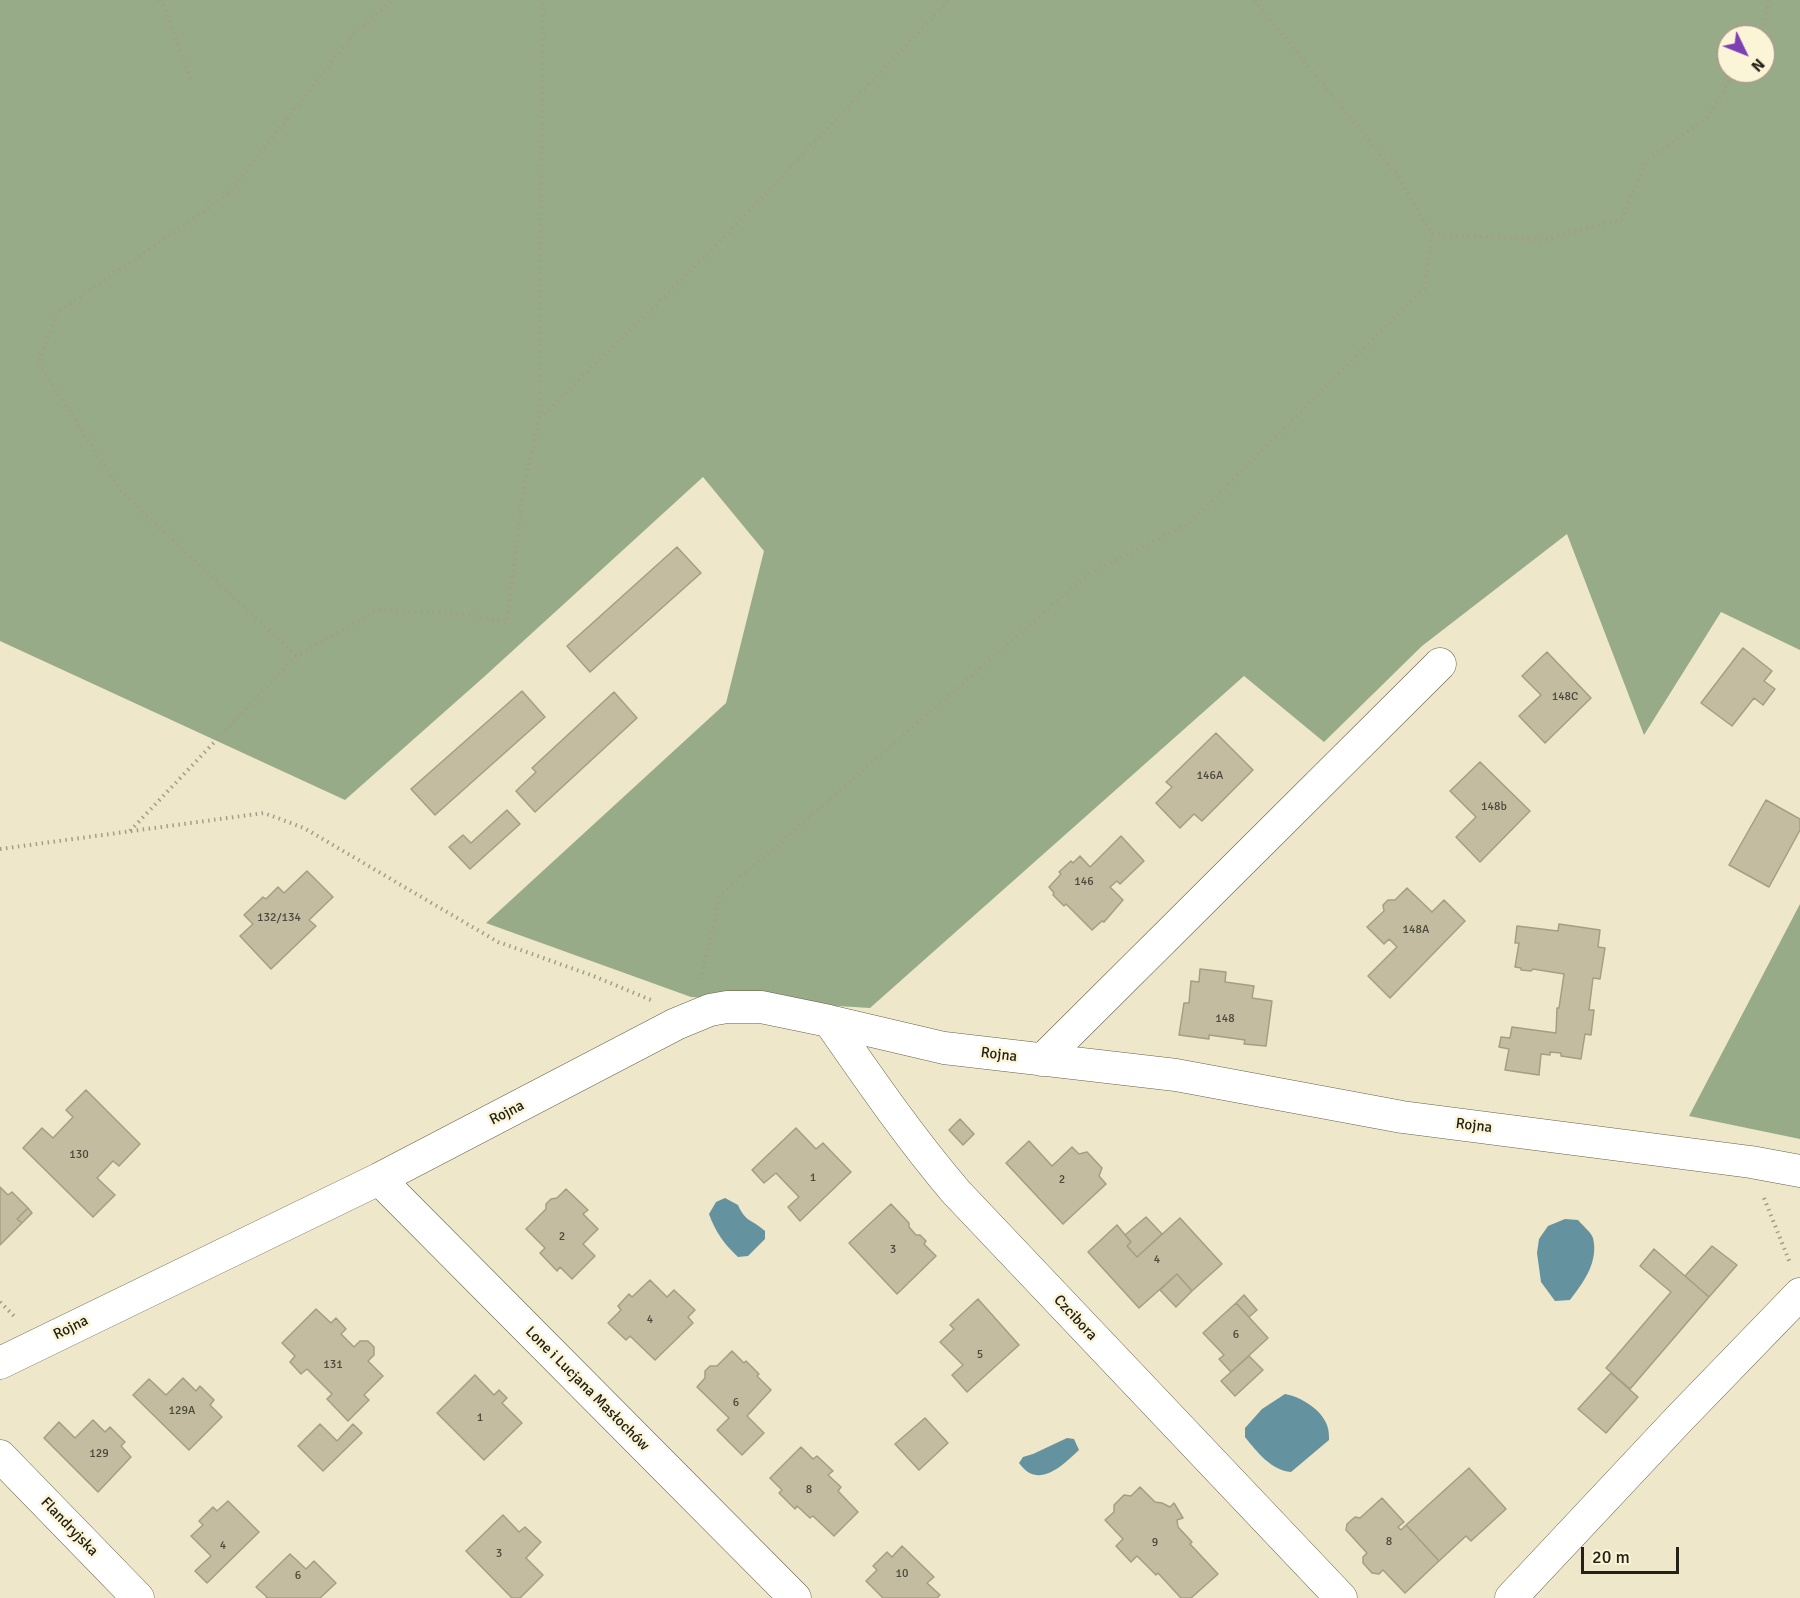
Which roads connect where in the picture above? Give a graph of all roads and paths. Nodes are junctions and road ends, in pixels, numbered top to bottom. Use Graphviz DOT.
graph roads {
  1 [pos="159,0"];
  2 [pos="392,0"];
  3 [pos="543,0"];
  4 [pos="949,0"];
  5 [pos="1255,0"];
  6 [pos="1770,0"];
  7 [pos="1764,24"];
  8 [pos="192,84"];
  9 [pos="1728,84"];
  10 [pos="1432,234"];
  11 [pos="539,419"];
  12 [pos="296,656"];
  13 [pos="1440,664"];
  14 [pos="129,831"];
  15 [pos="0,849"];
  16 [pos="693,1017"];
  17 [pos="829,1021"];
  18 [pos="1042,1060"];
  19 [pos="1751,1162"];
  20 [pos="1800,1171"];
  21 [pos="380,1179"];
  22 [pos="1796,1281"];
  23 [pos="0,1363"];
  24 [pos="0,1456"];
  25 [pos="138,1598"];
  26 [pos="795,1598"];
  27 [pos="1341,1598"];
  28 [pos="1511,1598"];
  1 -- 8 [label="path"];
  2 -- 12 [label="path"];
  3 -- 11 [label="path"];
  4 -- 11 [label="path"];
  5 -- 10 [label="path"];
  6 -- 7 [label="path"];
  9 -- 10 [label="path"];
  10 -- 16 [label="path"];
  11 -- 12 [label="path"];
  12 -- 14 [label="path"];
  13 -- 18 [label="street"];
  14 -- 15 [label="path"];
  14 -- 16 [label="path"];
  16 -- 17 [label="street, Rojna"];
  16 -- 21 [label="street, Rojna"];
  17 -- 18 [label="street, Rojna"];
  17 -- 27 [label="street, Czcibora"];
  18 -- 19 [label="street, Rojna"];
  19 -- 20 [label="street, Rojna"];
  19 -- 22 [label="path"];
  21 -- 23 [label="street, Rojna"];
  21 -- 26 [label="street, Lone i Lucjana Masłochów"];
  22 -- 28 [label="street"];
  24 -- 25 [label="street, Flandryjska"];
}
